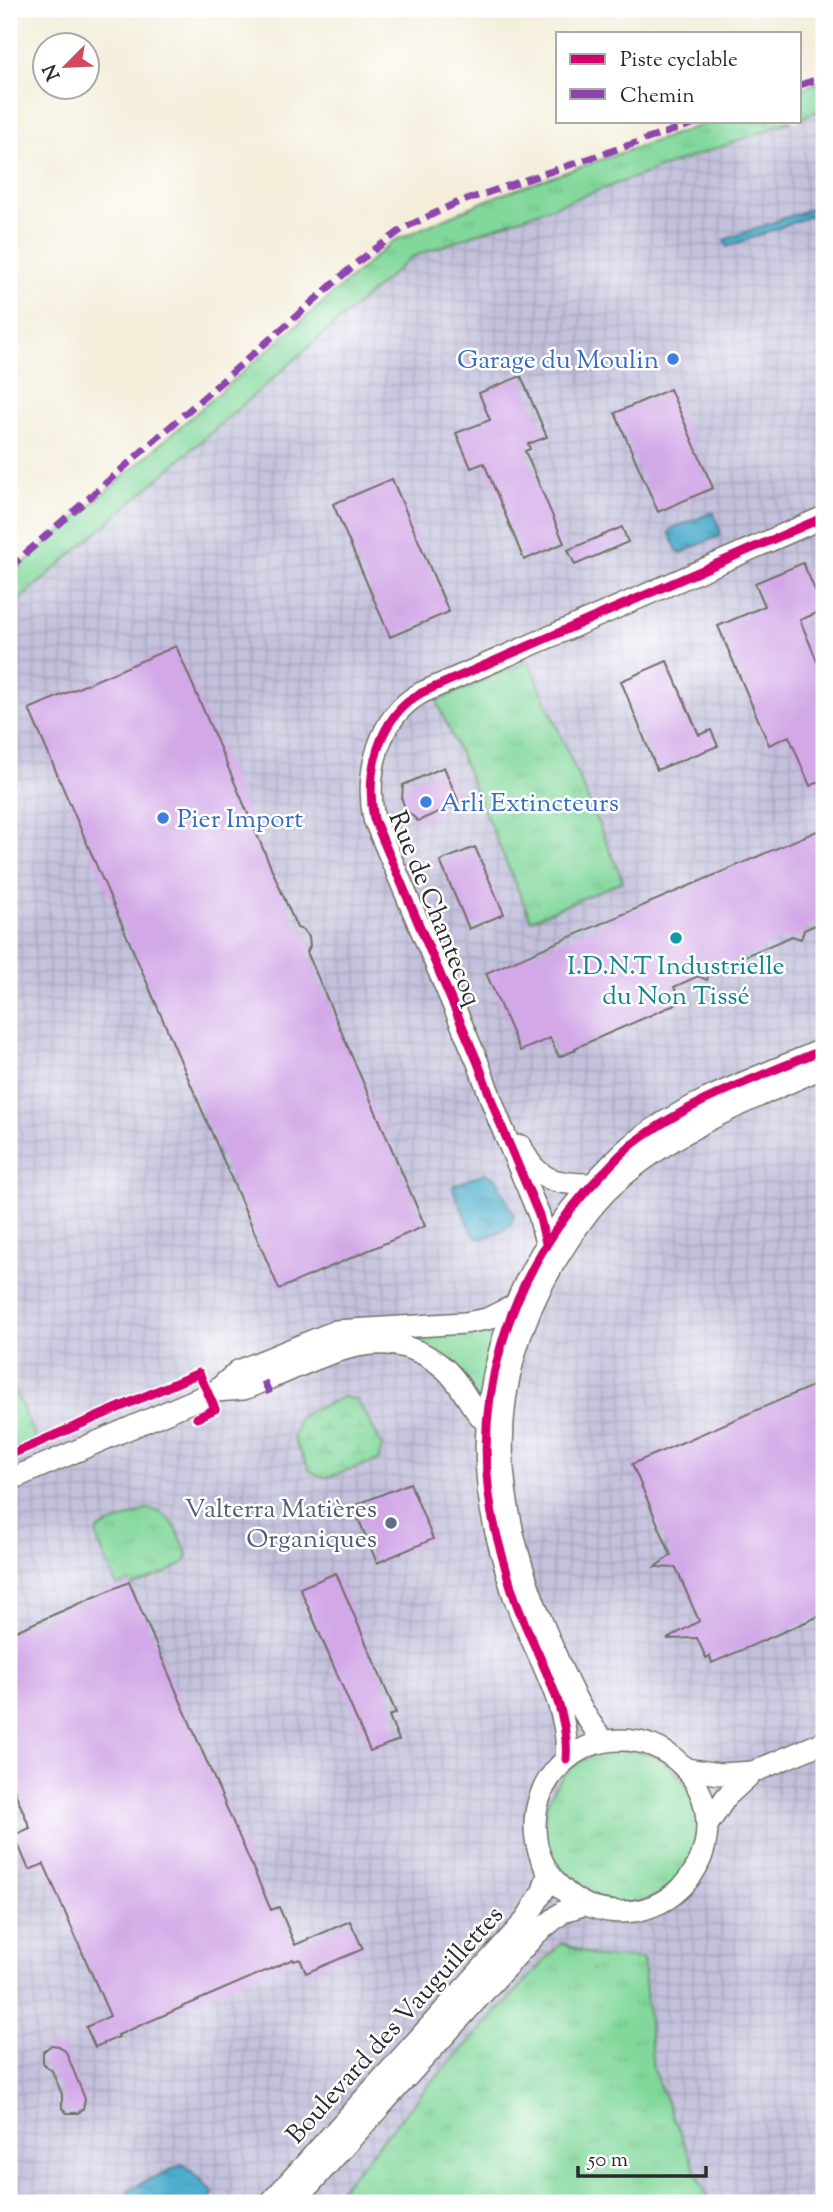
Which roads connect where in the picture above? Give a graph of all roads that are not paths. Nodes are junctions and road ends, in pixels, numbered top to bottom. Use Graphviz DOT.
graph roads {
  1 [pos="824,517"];
  2 [pos="824,1049"];
  3 [pos="478,1063"];
  4 [pos="824,1068"];
  5 [pos="592,1184"];
  6 [pos="545,1244"];
  7 [pos="513,1306"];
  8 [pos="216,1391"];
  9 [pos="487,1423"];
  10 [pos="9,1480"];
  11 [pos="604,1741"];
  12 [pos="824,1742"];
  13 [pos="566,1759"];
  14 [pos="686,1769"];
  15 [pos="754,1772"];
  16 [pos="708,1824"];
  17 [pos="548,1874"];
  18 [pos="583,1905"];
  19 [pos="270,2203"];
  20 [pos="293,2203"];
  1 -- 3 [label="street, Rue de Chantecoq"];
  2 -- 5 [label="street"];
  3 -- 5 [label="street"];
  3 -- 6 [label="street, Rue de Chantecoq"];
  4 -- 11 [label="street"];
  5 -- 6 [label="street"];
  6 -- 7 [label="street"];
  7 -- 8 [label="street"];
  7 -- 9 [label="street"];
  8 -- 9 [label="street"];
  8 -- 10 [label="street"];
  9 -- 13 [label="street"];
  11 -- 13 [label="street"];
  11 -- 14 [label="street"];
  12 -- 15 [label="street"];
  13 -- 17 [label="street"];
  14 -- 15 [label="street"];
  14 -- 16 [label="street"];
  15 -- 16 [label="street"];
  16 -- 18 [label="street"];
  17 -- 18 [label="street"];
  17 -- 19 [label="street, Boulevard des Vauguillettes"];
  18 -- 20 [label="street, Boulevard des Vauguillettes"];
}
